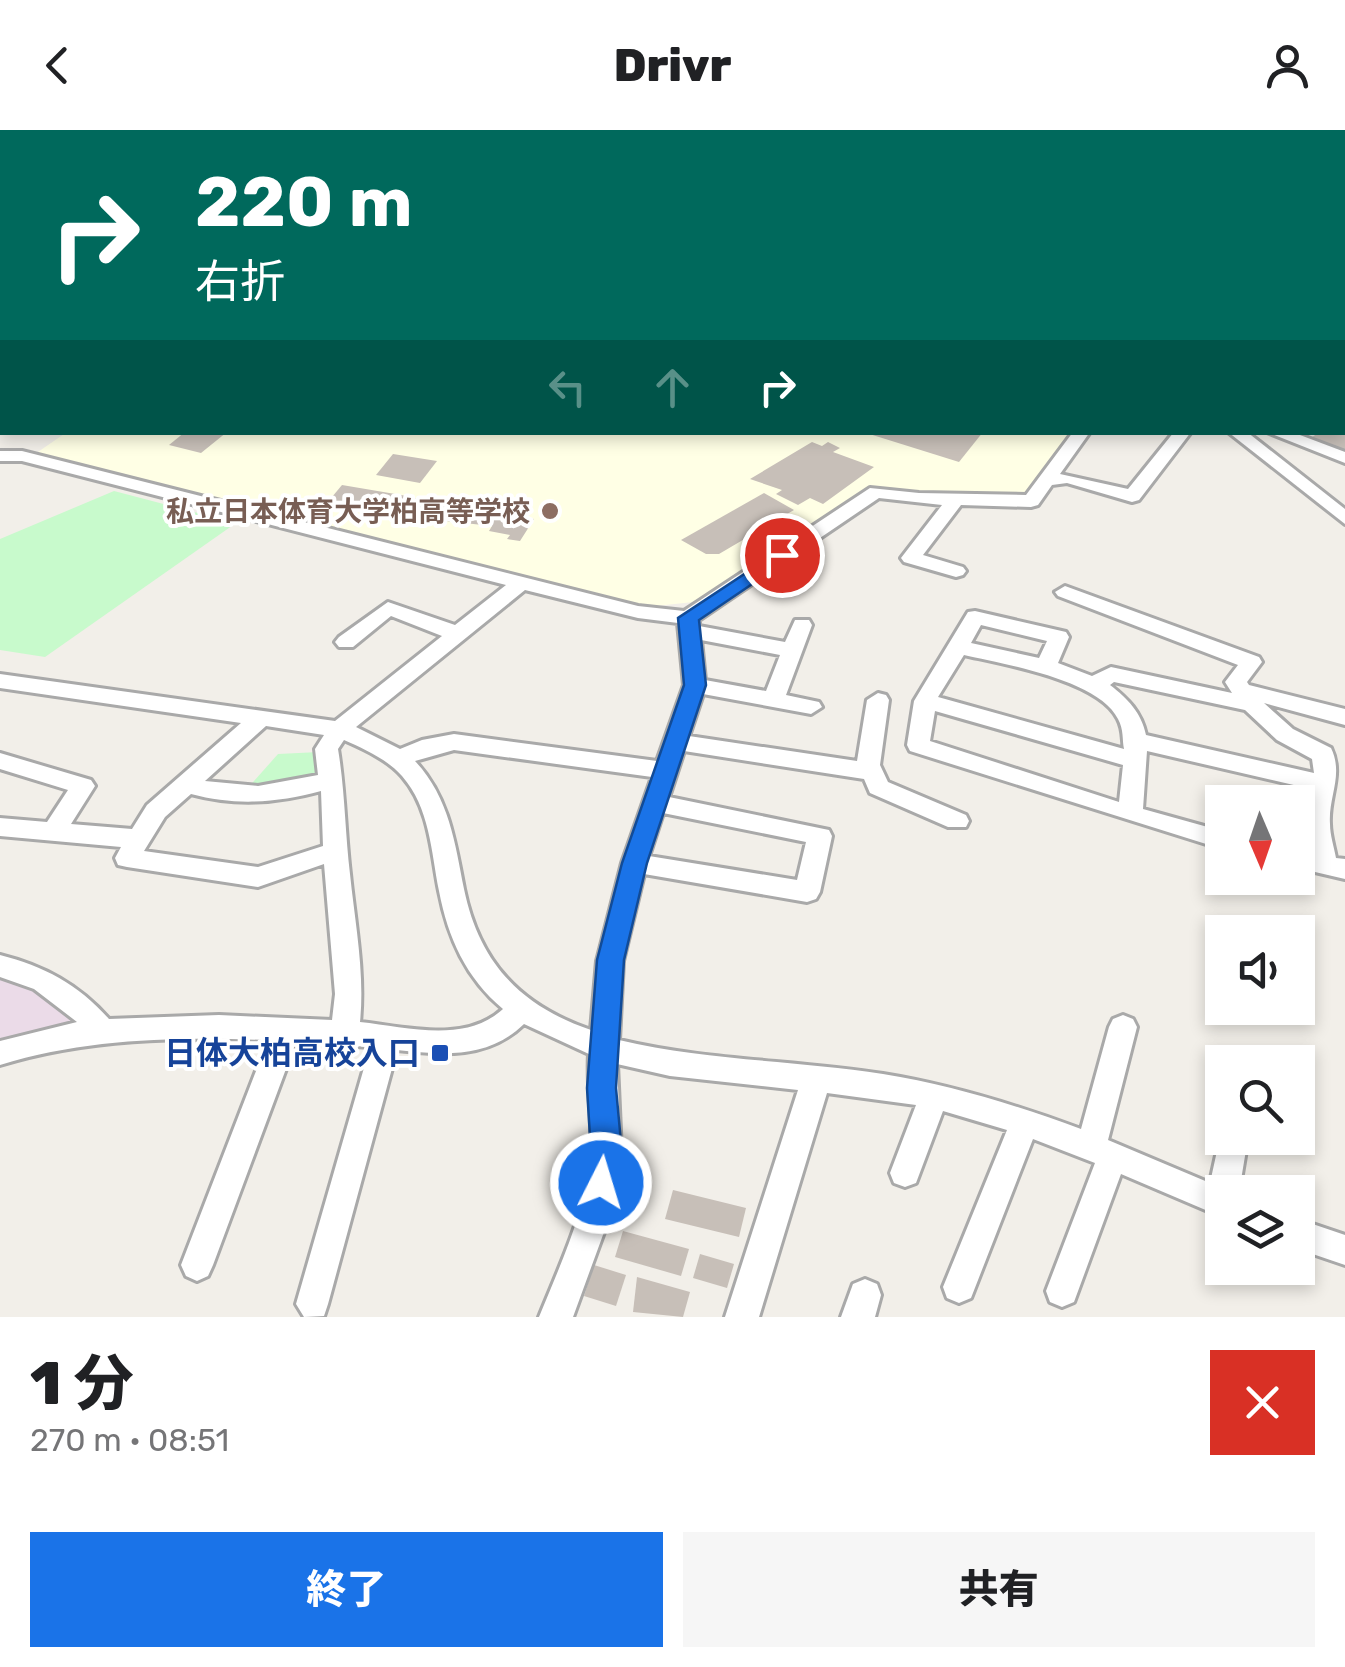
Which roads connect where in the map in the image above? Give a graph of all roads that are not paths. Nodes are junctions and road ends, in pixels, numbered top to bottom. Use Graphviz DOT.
graph roads {
  1 [pos="1080,435"];
  2 [pos="1181,435"];
  3 [pos="1240,435"];
  4 [pos="1283,435"];
  5 [pos="0,456"];
  6 [pos="1345,458"];
  7 [pos="1044,481"];
  8 [pos="955,501"];
  9 [pos="1345,518"];
  10 [pos="956,572"];
  11 [pos="521,583"];
  12 [pos="1065,592"];
  13 [pos="689,624"];
  14 [pos="802,625"];
  15 [pos="458,634"];
  16 [pos="346,642"];
  17 [pos="958,647"];
  18 [pos="792,650"];
  19 [pos="1044,670"];
  20 [pos="0,681"];
  21 [pos="1097,683"];
  22 [pos="695,685"];
  23 [pos="1246,697"];
  24 [pos="773,700"];
  25 [pos="878,700"];
  26 [pos="926,701"];
  27 [pos="811,707"];
  28 [pos="1345,716"];
  29 [pos="262,718"];
  30 [pos="339,730"];
  31 [pos="679,742"];
  32 [pos="1134,750"];
  33 [pos="398,760"];
  34 [pos="0,762"];
  35 [pos="668,771"];
  36 [pos="867,771"];
  37 [pos="330,780"];
  38 [pos="186,784"];
  39 [pos="1324,784"];
  40 [pos="656,803"];
  41 [pos="1130,814"];
  42 [pos="957,821"];
  43 [pos="0,826"];
  44 [pos="54,831"];
  45 [pos="1205,835"];
  46 [pos="139,838"];
  47 [pos="334,851"];
  48 [pos="634,863"];
  49 [pos="1335,867"];
  50 [pos="0,966"];
  51 [pos="522,1009"];
  52 [pos="1122,1027"];
  53 [pos="101,1028"];
  54 [pos="286,1031"];
  55 [pos="345,1033"];
  56 [pos="387,1036"];
  57 [pos="603,1050"];
  58 [pos="0,1053"];
  59 [pos="816,1077"];
  60 [pos="934,1096"];
  61 [pos="1024,1124"];
  62 [pos="1102,1151"];
  63 [pos="905,1174"];
  64 [pos="1205,1195"];
  65 [pos="1315,1240"];
  66 [pos="1345,1250"];
  67 [pos="197,1265"];
  68 [pos="959,1287"];
  69 [pos="1062,1291"];
  70 [pos="312,1304"];
  71 [pos="556,1317"];
  72 [pos="742,1317"];
  1 -- 7 [label="street"];
  2 -- 7 [label="street"];
  3 -- 9 [label="street"];
  4 -- 6 [label="street"];
  5 -- 11 [label="street"];
  7 -- 8 [label="street"];
  8 -- 10 [label="street"];
  8 -- 13 [label="street"];
  11 -- 13 [label="street"];
  11 -- 15 [label="street"];
  12 -- 23 [label="street"];
  13 -- 18 [label="street"];
  13 -- 22 [label="street"];
  14 -- 18 [label="street"];
  15 -- 16 [label="street"];
  15 -- 30 [label="street"];
  17 -- 19 [label="street"];
  17 -- 19 [label="street"];
  17 -- 26 [label="street"];
  18 -- 24 [label="street"];
  19 -- 21 [label="street"];
  20 -- 29 [label="street"];
  21 -- 23 [label="street"];
  21 -- 32 [label="street"];
  22 -- 24 [label="street"];
  22 -- 31 [label="street"];
  23 -- 28 [label="street"];
  23 -- 39 [label="street"];
  24 -- 27 [label="street"];
  25 -- 36 [label="street"];
  26 -- 32 [label="street"];
  26 -- 41 [label="street"];
  29 -- 30 [label="street"];
  29 -- 38 [label="street"];
  30 -- 33 [label="street"];
  30 -- 37 [label="street"];
  31 -- 35 [label="street"];
  31 -- 36 [label="street"];
  32 -- 39 [label="street"];
  32 -- 41 [label="street"];
  33 -- 35 [label="street"];
  33 -- 51 [label="street"];
  34 -- 44 [label="street"];
  35 -- 40 [label="street"];
  36 -- 42 [label="street"];
  37 -- 38 [label="street"];
  37 -- 47 [label="street"];
  38 -- 46 [label="street"];
  39 -- 49 [label="street"];
  40 -- 48 [label="street"];
  40 -- 48 [label="street"];
  41 -- 45 [label="street"];
  43 -- 44 [label="street"];
  44 -- 46 [label="street"];
  46 -- 47 [label="street"];
  47 -- 55 [label="street"];
  48 -- 57 [label="street"];
  50 -- 53 [label="street"];
  51 -- 56 [label="street"];
  51 -- 57 [label="street"];
  52 -- 62 [label="street"];
  53 -- 54 [label="street"];
  53 -- 58 [label="street"];
  54 -- 55 [label="street"];
  54 -- 67 [label="street"];
  55 -- 56 [label="street"];
  56 -- 70 [label="street"];
  57 -- 59 [label="street"];
  57 -- 71 [label="street"];
  59 -- 60 [label="street"];
  59 -- 72 [label="street"];
  60 -- 61 [label="street"];
  60 -- 63 [label="street"];
  61 -- 62 [label="street"];
  61 -- 68 [label="street"];
  62 -- 64 [label="street"];
  62 -- 69 [label="street"];
  65 -- 66 [label="street"];
}
